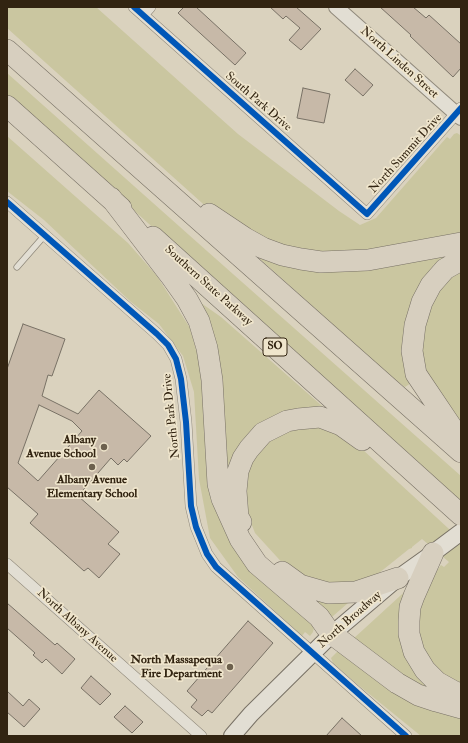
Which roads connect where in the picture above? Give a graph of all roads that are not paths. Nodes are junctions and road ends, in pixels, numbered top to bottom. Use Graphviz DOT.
graph roads {
  1 [pos="134,7"];
  2 [pos="336,7"];
  3 [pos="147,11"];
  4 [pos="11,53"];
  5 [pos="7,106"];
  6 [pos="459,113"];
  7 [pos="144,171"];
  8 [pos="111,198"];
  9 [pos="7,202"];
  10 [pos="367,214"];
  11 [pos="45,235"];
  12 [pos="461,243"];
  13 [pos="461,260"];
  14 [pos="17,267"];
  15 [pos="461,441"];
  16 [pos="461,452"];
  17 [pos="439,496"];
  18 [pos="461,515"];
  19 [pos="461,532"];
  20 [pos="433,553"];
  21 [pos="7,564"];
  22 [pos="398,578"];
  23 [pos="332,634"];
  24 [pos="312,653"];
  25 [pos="461,693"];
  26 [pos="461,708"];
  27 [pos="201,736"];
  28 [pos="232,736"];
  29 [pos="406,736"];
  1 -- 3 [label="street, South Park Drive"];
  2 -- 6 [label="street, North Linden Street"];
  3 -- 10 [label="street, South Park Drive"];
  4 -- 7 [label="highway"];
  5 -- 8 [label="highway, Southern State Parkway / SO"];
  6 -- 10 [label="street, North Summit Drive"];
  7 -- 12 [label="highway"];
  7 -- 16 [label="highway"];
  8 -- 17 [label="highway, Southern State Parkway / SO"];
  8 -- 23 [label="highway"];
  9 -- 11 [label="street, North Park Drive"];
  11 -- 14 [label="lane"];
  11 -- 24 [label="street, North Park Drive"];
  13 -- 15 [label="highway"];
  17 -- 18 [label="highway, Southern State Parkway / SO"];
  17 -- 22 [label="highway"];
  19 -- 20 [label="main road, North Broadway"];
  20 -- 22 [label="main road, North Broadway"];
  20 -- 25 [label="highway"];
  21 -- 27 [label="street, North Albany Avenue"];
  22 -- 23 [label="main road, North Broadway"];
  23 -- 24 [label="main road, North Broadway"];
  23 -- 26 [label="highway"];
  24 -- 28 [label="main road, North Broadway"];
  24 -- 29 [label="street, North Park Drive"];
}
